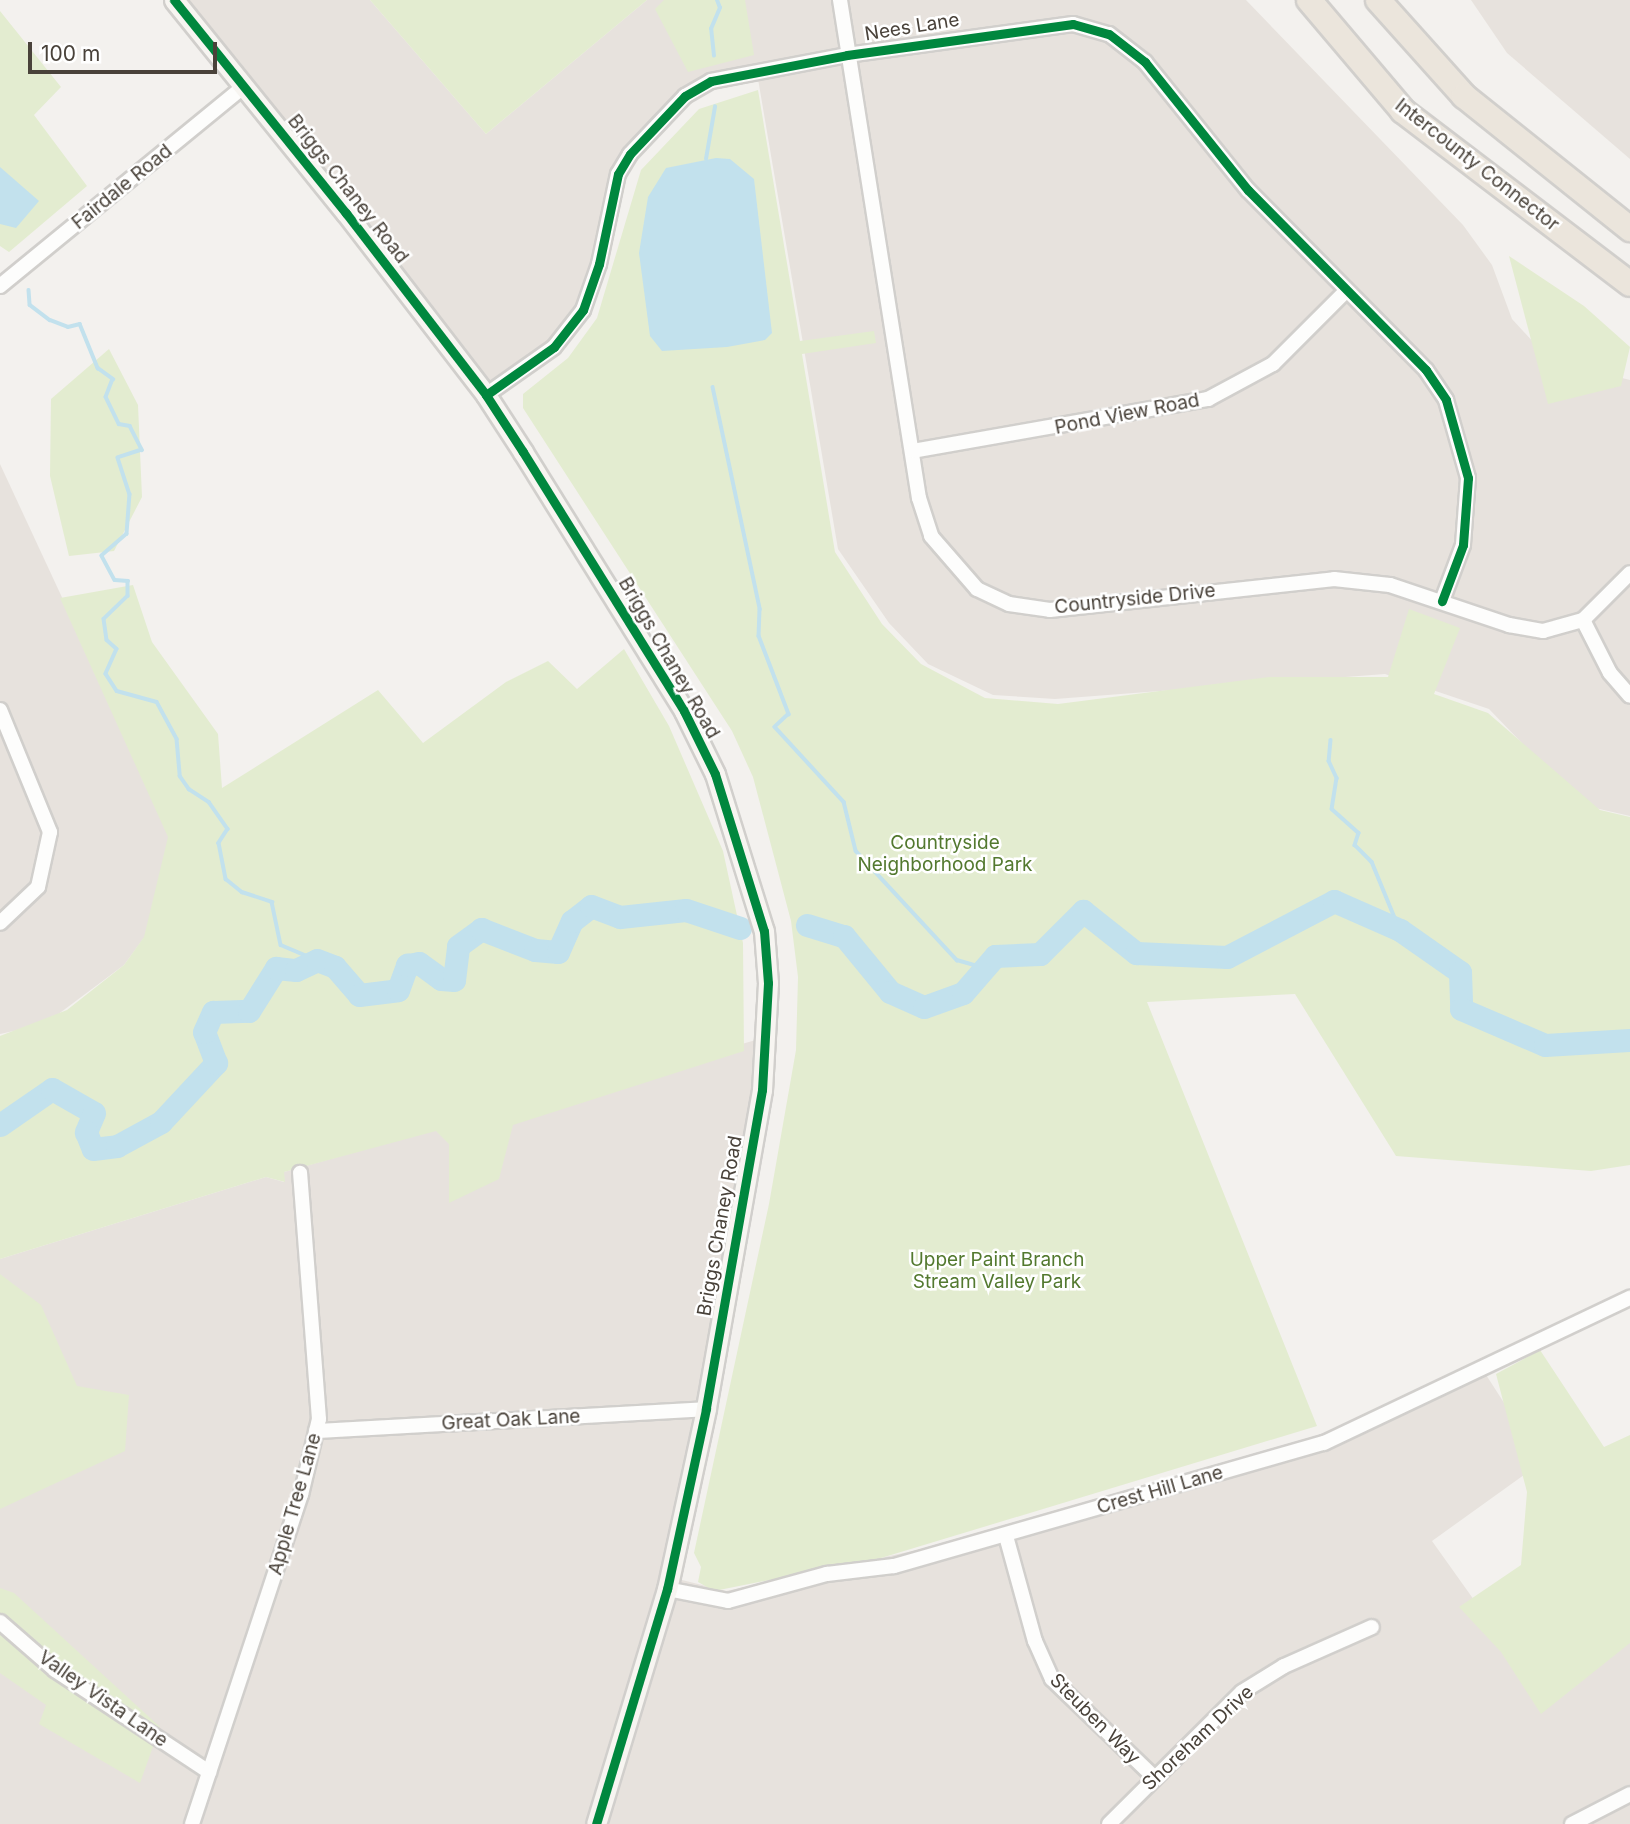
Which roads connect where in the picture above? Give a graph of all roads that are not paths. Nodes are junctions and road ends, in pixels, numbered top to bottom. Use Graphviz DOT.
graph roads {
  1 [pos="174,0"];
  2 [pos="840,0"];
  3 [pos="1309,0"];
  4 [pos="1378,0"];
  5 [pos="847,55"];
  6 [pos="243,87"];
  7 [pos="1630,229"];
  8 [pos="1630,284"];
  9 [pos="0,286"];
  10 [pos="1346,291"];
  11 [pos="486,395"];
  12 [pos="912,451"];
  13 [pos="1630,573"];
  14 [pos="1442,601"];
  15 [pos="1583,620"];
  16 [pos="1630,696"];
  17 [pos="0,710"];
  18 [pos="0,923"];
  19 [pos="300,1173"];
  20 [pos="1630,1298"];
  21 [pos="706,1409"];
  22 [pos="316,1430"];
  23 [pos="1006,1536"];
  24 [pos="667,1589"];
  25 [pos="0,1622"];
  26 [pos="1371,1628"];
  27 [pos="209,1772"];
  28 [pos="1154,1777"];
  29 [pos="1630,1794"];
  30 [pos="192,1824"];
  31 [pos="596,1824"];
  32 [pos="1109,1824"];
  33 [pos="1572,1824"];
  1 -- 6 [label="main road, Briggs Chaney Road"];
  2 -- 5 [label="street, Countryside Drive"];
  3 -- 8 [label="highway, Intercounty Connector"];
  4 -- 7 [label="highway"];
  5 -- 10 [label="street, Nees Lane"];
  5 -- 11 [label="street, Nees Lane"];
  5 -- 12 [label="street, Countryside Drive"];
  6 -- 9 [label="street, Fairdale Road"];
  6 -- 11 [label="main road, Briggs Chaney Road"];
  10 -- 12 [label="street, Pond View Road"];
  10 -- 14 [label="street, Nees Lane"];
  11 -- 21 [label="main road, Briggs Chaney Road"];
  12 -- 14 [label="street, Countryside Drive"];
  13 -- 15 [label="street, Countryside Drive"];
  14 -- 15 [label="street, Countryside Drive"];
  15 -- 16 [label="street"];
  17 -- 18 [label="street"];
  19 -- 22 [label="street, Apple Tree Lane"];
  20 -- 23 [label="street, Crest Hill Lane"];
  21 -- 22 [label="street, Great Oak Lane"];
  21 -- 24 [label="main road, Briggs Chaney Road"];
  22 -- 27 [label="street, Apple Tree Lane"];
  23 -- 24 [label="street, Crest Hill Lane"];
  23 -- 28 [label="street, Steuben Way"];
  24 -- 31 [label="main road, Briggs Chaney Road"];
  25 -- 27 [label="street, Valley Vista Lane"];
  26 -- 28 [label="street, Shoreham Drive"];
  27 -- 30 [label="street, Apple Tree Lane"];
  28 -- 32 [label="street, Shoreham Drive"];
  29 -- 33 [label="street"];
}
